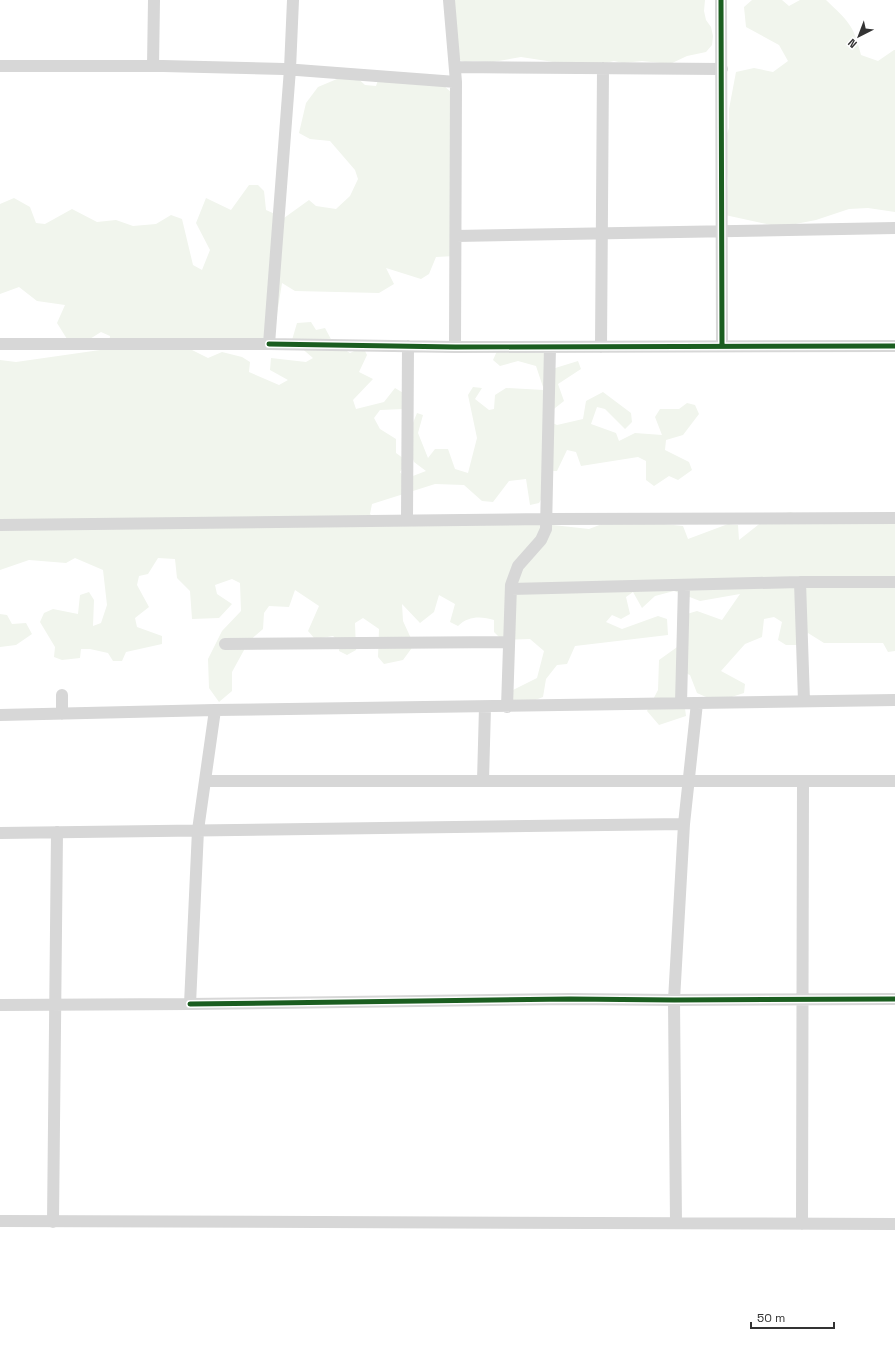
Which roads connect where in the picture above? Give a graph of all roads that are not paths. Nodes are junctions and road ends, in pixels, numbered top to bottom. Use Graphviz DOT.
graph roads {
  1 [pos="154,0"];
  2 [pos="293,0"];
  3 [pos="449,0"];
  4 [pos="721,0"];
  5 [pos="0,66"];
  6 [pos="153,66"];
  7 [pos="456,67"];
  8 [pos="603,68"];
  9 [pos="722,68"];
  10 [pos="290,69"];
  11 [pos="456,82"];
  12 [pos="895,228"];
  13 [pos="722,231"];
  14 [pos="602,234"];
  15 [pos="456,236"];
  16 [pos="0,344"];
  17 [pos="268,344"];
  18 [pos="408,346"];
  19 [pos="722,346"];
  20 [pos="895,346"];
  21 [pos="455,347"];
  22 [pos="550,347"];
  23 [pos="601,347"];
  24 [pos="895,518"];
  25 [pos="546,519"];
  26 [pos="407,520"];
  27 [pos="0,525"];
  28 [pos="800,582"];
  29 [pos="895,582"];
  30 [pos="684,585"];
  31 [pos="511,589"];
  32 [pos="509,642"];
  33 [pos="225,644"];
  34 [pos="62,695"];
  35 [pos="895,700"];
  36 [pos="804,701"];
  37 [pos="697,702"];
  38 [pos="681,703"];
  39 [pos="485,707"];
  40 [pos="507,707"];
  41 [pos="215,710"];
  42 [pos="62,714"];
  43 [pos="0,716"];
  44 [pos="205,781"];
  45 [pos="483,781"];
  46 [pos="689,781"];
  47 [pos="803,781"];
  48 [pos="895,781"];
  49 [pos="684,824"];
  50 [pos="198,830"];
  51 [pos="57,832"];
  52 [pos="0,833"];
  53 [pos="895,999"];
  54 [pos="674,1000"];
  55 [pos="803,1000"];
  56 [pos="190,1004"];
  57 [pos="55,1005"];
  58 [pos="0,1006"];
  59 [pos="0,1222"];
  60 [pos="53,1222"];
  61 [pos="676,1223"];
  62 [pos="802,1224"];
  63 [pos="895,1224"];
  1 -- 6 [label="street"];
  2 -- 10 [label="street"];
  3 -- 7 [label="street"];
  4 -- 9 [label="street"];
  5 -- 6 [label="street"];
  6 -- 10 [label="street"];
  7 -- 8 [label="street"];
  7 -- 11 [label="street"];
  8 -- 9 [label="street"];
  8 -- 14 [label="street"];
  9 -- 13 [label="street"];
  10 -- 11 [label="street"];
  10 -- 17 [label="street"];
  11 -- 15 [label="street"];
  12 -- 13 [label="street"];
  13 -- 14 [label="street"];
  13 -- 19 [label="street"];
  14 -- 15 [label="street"];
  14 -- 23 [label="street"];
  15 -- 21 [label="street"];
  16 -- 17 [label="street"];
  17 -- 18 [label="street"];
  18 -- 21 [label="street"];
  18 -- 26 [label="street"];
  19 -- 20 [label="street"];
  19 -- 23 [label="street"];
  21 -- 22 [label="street"];
  22 -- 23 [label="street"];
  22 -- 25 [label="street"];
  24 -- 25 [label="street"];
  25 -- 26 [label="street"];
  25 -- 31 [label="street"];
  26 -- 27 [label="street"];
  28 -- 29 [label="street"];
  28 -- 30 [label="street"];
  28 -- 36 [label="street"];
  30 -- 31 [label="street"];
  30 -- 38 [label="street"];
  31 -- 32 [label="street"];
  32 -- 33 [label="street"];
  32 -- 40 [label="street"];
  34 -- 42 [label="street"];
  35 -- 36 [label="street"];
  36 -- 37 [label="street"];
  37 -- 38 [label="street"];
  37 -- 46 [label="street"];
  38 -- 40 [label="street"];
  39 -- 40 [label="street"];
  39 -- 41 [label="street"];
  39 -- 45 [label="street"];
  41 -- 42 [label="street"];
  41 -- 44 [label="street"];
  42 -- 43 [label="street"];
  44 -- 45 [label="street"];
  44 -- 50 [label="street"];
  45 -- 46 [label="street"];
  46 -- 47 [label="street"];
  46 -- 49 [label="street"];
  47 -- 48 [label="street"];
  47 -- 55 [label="street"];
  49 -- 50 [label="street"];
  49 -- 54 [label="street"];
  50 -- 51 [label="street"];
  50 -- 56 [label="street"];
  51 -- 52 [label="street"];
  51 -- 57 [label="street"];
  53 -- 55 [label="street"];
  54 -- 55 [label="street"];
  54 -- 56 [label="street"];
  54 -- 61 [label="street"];
  55 -- 62 [label="street"];
  56 -- 57 [label="street"];
  57 -- 58 [label="street"];
  57 -- 60 [label="street"];
  59 -- 60 [label="street"];
  60 -- 61 [label="street"];
  61 -- 62 [label="street"];
  62 -- 63 [label="street"];
}
